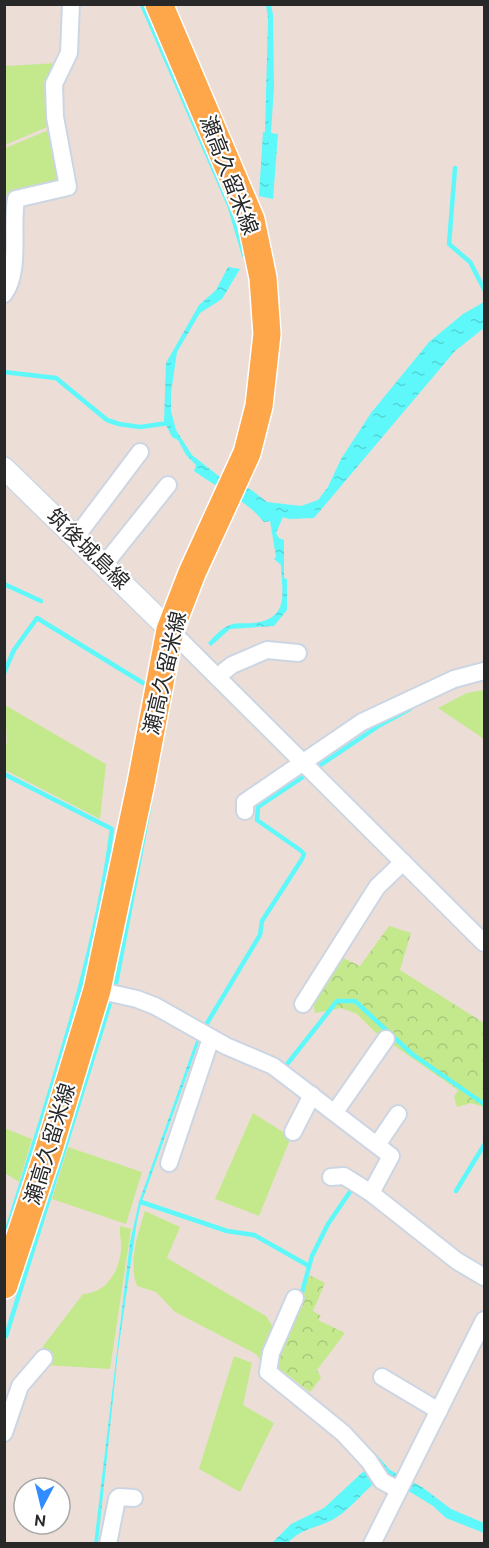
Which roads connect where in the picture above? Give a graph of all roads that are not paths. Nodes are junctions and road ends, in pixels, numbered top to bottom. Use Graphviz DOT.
graph roads {
  1 [pos="71,4"];
  2 [pos="159,4"];
  3 [pos="4,294"];
  4 [pos="140,452"];
  5 [pos="4,468"];
  6 [pos="168,485"];
  7 [pos="76,537"];
  8 [pos="104,565"];
  9 [pos="170,630"];
  10 [pos="298,653"];
  11 [pos="484,671"];
  12 [pos="217,677"];
  13 [pos="303,762"];
  14 [pos="245,811"];
  15 [pos="403,862"];
  16 [pos="484,942"];
  17 [pos="97,990"];
  18 [pos="303,1004"];
  19 [pos="210,1038"];
  20 [pos="386,1039"];
  21 [pos="312,1095"];
  22 [pos="335,1112"];
  23 [pos="398,1114"];
  24 [pos="293,1132"];
  25 [pos="377,1144"];
  26 [pos="169,1163"];
  27 [pos="331,1177"];
  28 [pos="371,1192"];
  29 [pos="484,1277"];
  30 [pos="4,1286"];
  31 [pos="295,1298"];
  32 [pos="484,1320"];
  33 [pos="44,1358"];
  34 [pos="382,1377"];
  35 [pos="439,1411"];
  36 [pos="4,1433"];
  37 [pos="399,1490"];
  38 [pos="134,1498"];
  39 [pos="108,1544"];
  40 [pos="372,1544"];
  1 -- 3 [label="street"];
  2 -- 9 [label="main road, 瀬高久留米線"];
  4 -- 7 [label="street"];
  5 -- 7 [label="street, 筑後城島線"];
  6 -- 8 [label="street"];
  7 -- 8 [label="street, 筑後城島線"];
  8 -- 9 [label="street, 筑後城島線"];
  9 -- 12 [label="street"];
  9 -- 17 [label="main road, 瀬高久留米線"];
  10 -- 12 [label="street"];
  11 -- 13 [label="street"];
  12 -- 13 [label="street"];
  13 -- 14 [label="street"];
  13 -- 15 [label="street"];
  15 -- 16 [label="street"];
  15 -- 18 [label="street"];
  17 -- 19 [label="street"];
  17 -- 30 [label="main road, 瀬高久留米線"];
  19 -- 21 [label="street"];
  19 -- 26 [label="street"];
  20 -- 22 [label="street"];
  21 -- 22 [label="street"];
  21 -- 24 [label="street"];
  22 -- 25 [label="street"];
  23 -- 25 [label="street"];
  25 -- 28 [label="street"];
  27 -- 28 [label="street"];
  28 -- 29 [label="street"];
  31 -- 37 [label="street"];
  32 -- 35 [label="street"];
  33 -- 36 [label="street"];
  34 -- 35 [label="street"];
  35 -- 37 [label="street"];
  37 -- 40 [label="street"];
  38 -- 39 [label="street"];
}
